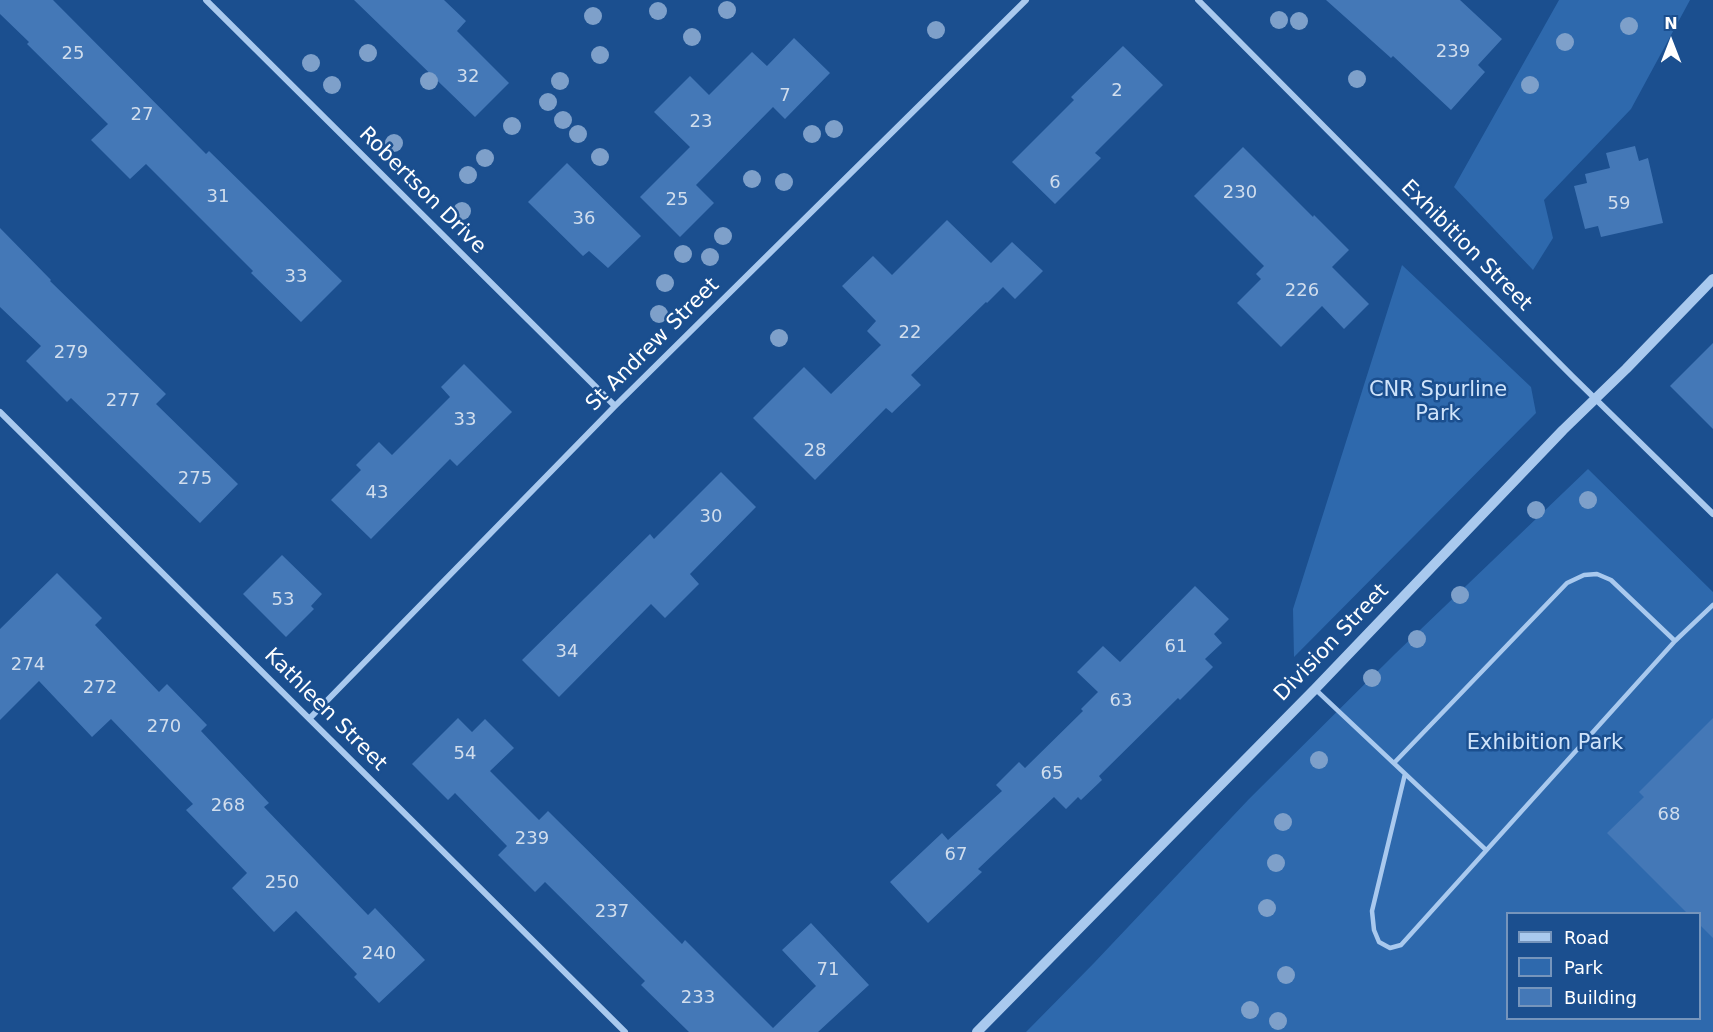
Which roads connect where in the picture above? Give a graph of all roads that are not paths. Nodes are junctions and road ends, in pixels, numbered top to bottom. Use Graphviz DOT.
graph roads {
  1 [pos="206,0"];
  2 [pos="1026,0"];
  3 [pos="1198,0"];
  4 [pos="1713,279"];
  5 [pos="1596,398"];
  6 [pos="615,405"];
  7 [pos="0,412"];
  8 [pos="1713,514"];
  9 [pos="1713,605"];
  10 [pos="1675,641"];
  11 [pos="1315,689"];
  12 [pos="309,718"];
  13 [pos="1394,763"];
  14 [pos="1405,774"];
  15 [pos="1486,850"];
  16 [pos="626,1032"];
  17 [pos="977,1032"];
  1 -- 6 [label="street, Robertson Drive"];
  2 -- 6 [label="street, St Andrew Street"];
  3 -- 5 [label="street, Exhibition Street"];
  4 -- 5 [label="street, Division Street"];
  5 -- 8 [label="street, Exhibition Street"];
  5 -- 11 [label="street, Division Street"];
  6 -- 12 [label="street, St Andrew Street"];
  7 -- 12 [label="street, Kathleen Street"];
  9 -- 10 [label="lane"];
  10 -- 13 [label="lane"];
  10 -- 15 [label="lane"];
  11 -- 13 [label="lane"];
  11 -- 17 [label="street, Division Street"];
  12 -- 16 [label="street, Kathleen Street"];
  13 -- 14 [label="lane"];
  14 -- 15 [label="lane"];
  14 -- 15 [label="lane"];
}
